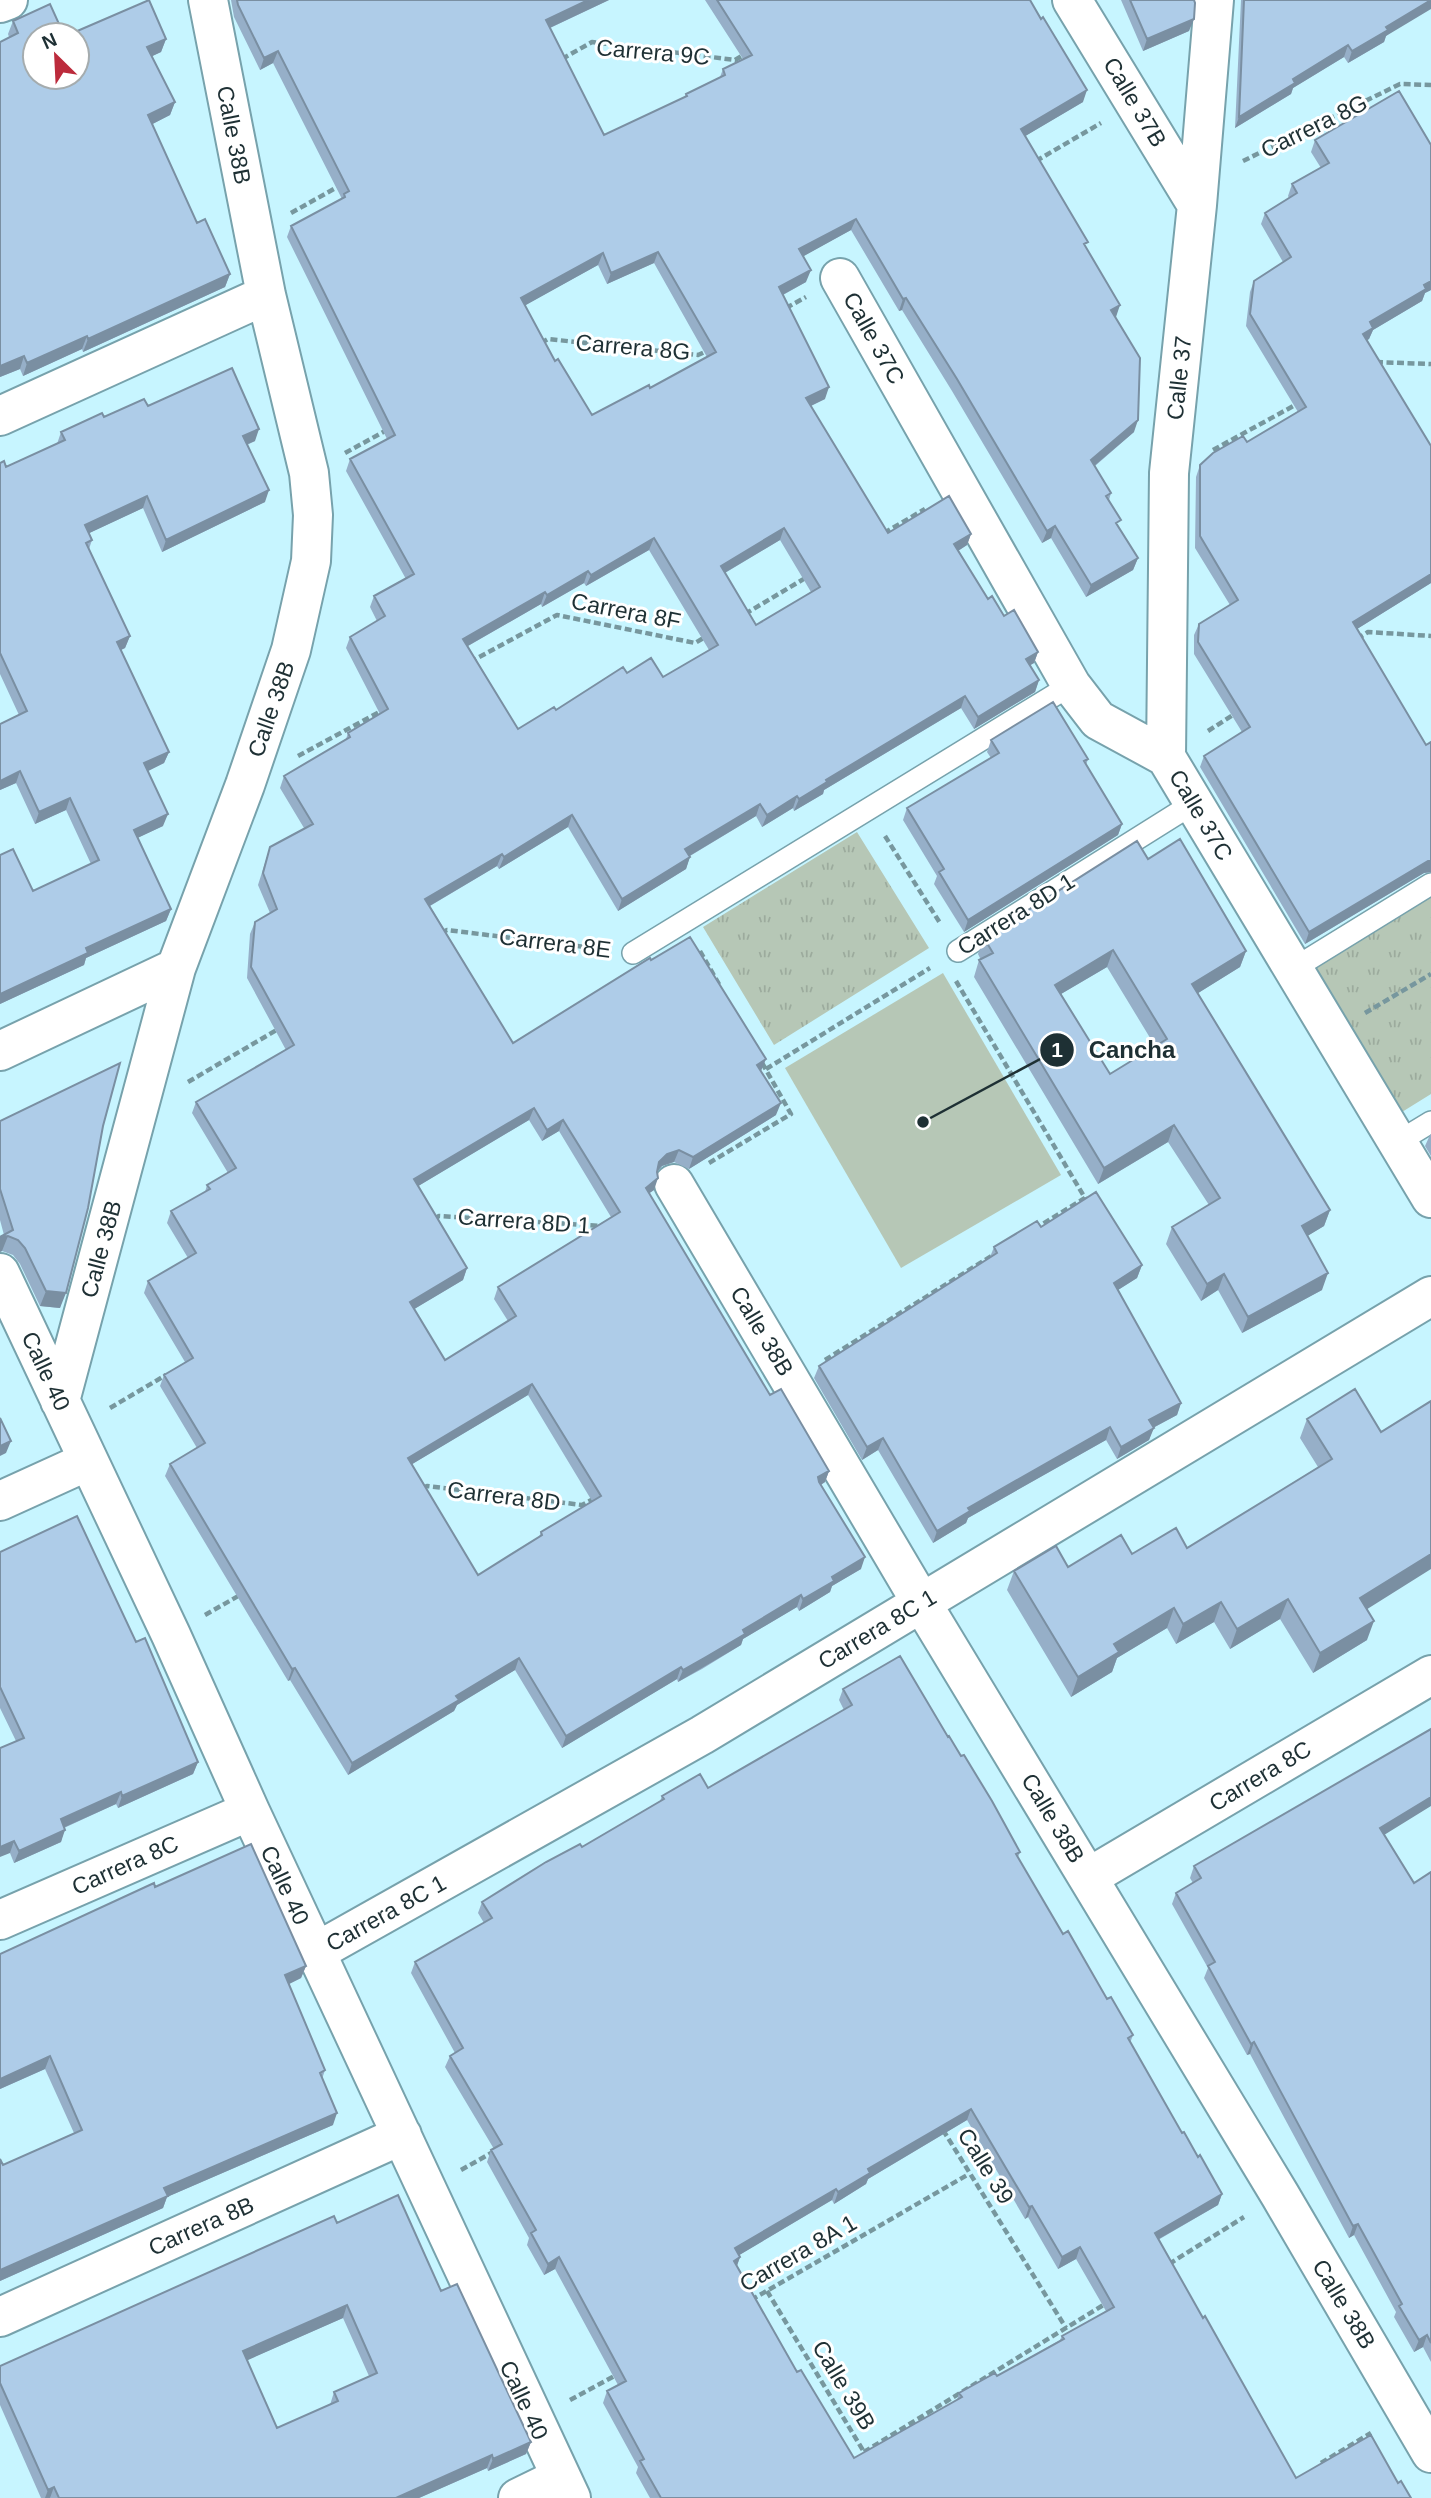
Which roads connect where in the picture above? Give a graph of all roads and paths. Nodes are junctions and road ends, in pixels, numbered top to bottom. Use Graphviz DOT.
graph roads {
  1 [pos="8,0"];
  2 [pos="208,0"];
  3 [pos="1072,0"];
  4 [pos="1214,0"];
  5 [pos="0,3"];
  6 [pos="746,54"];
  7 [pos="556,63"];
  8 [pos="1431,85"];
  9 [pos="1135,103"];
  10 [pos="1029,166"];
  11 [pos="350,179"];
  12 [pos="1198,194"];
  13 [pos="254,234"];
  14 [pos="840,278"];
  15 [pos="266,295"];
  16 [pos="781,310"];
  17 [pos="536,346"];
  18 [pos="710,349"];
  19 [pos="1376,362"];
  20 [pos="1431,364"];
  21 [pos="1303,401"];
  22 [pos="0,416"];
  23 [pos="393,426"];
  24 [pos="309,473"];
  25 [pos="1169,473"];
  26 [pos="958,489"];
  27 [pos="874,538"];
  28 [pos="814,573"];
  29 [pos="743,615"];
  30 [pos="719,629"];
  31 [pos="1431,636"];
  32 [pos="1357,640"];
  33 [pos="461,667"];
  34 [pos="1071,685"];
  35 [pos="389,706"];
  36 [pos="1237,713"];
  37 [pos="1166,757"];
  38 [pos="245,785"];
  39 [pos="1194,803"];
  40 [pos="868,808"];
  41 [pos="1431,884"];
  42 [pos="684,921"];
  43 [pos="435,937"];
  44 [pos="633,953"];
  45 [pos="950,956"];
  46 [pos="176,968"];
  47 [pos="1293,969"];
  48 [pos="1431,974"];
  49 [pos="722,989"];
  50 [pos="281,1027"];
  51 [pos="1332,1032"];
  52 [pos="0,1051"];
  53 [pos="759,1057"];
  54 [pos="766,1069"];
  55 [pos="139,1111"];
  56 [pos="1431,1122"];
  57 [pos="1398,1142"];
  58 [pos="674,1184"];
  59 [pos="1431,1199"];
  60 [pos="427,1223"];
  61 [pos="603,1226"];
  62 [pos="1026,1234"];
  63 [pos="1003,1249"];
  64 [pos="0,1273"];
  65 [pos="1431,1296"];
  66 [pos="168,1375"];
  67 [pos="792,1381"];
  68 [pos="74,1431"];
  69 [pos="606,1492"];
  70 [pos="415,1493"];
  71 [pos="0,1501"];
  72 [pos="241,1594"];
  73 [pos="921,1602"];
  74 [pos="171,1635"];
  75 [pos="1431,1675"];
  76 [pos="250,1811"];
  77 [pos="1088,1877"];
  78 [pos="0,1920"];
  79 [pos="316,1952"];
  80 [pos="941,2127"];
  81 [pos="402,2135"];
  82 [pos="499,2148"];
  83 [pos="969,2174"];
  84 [pos="427,2190"];
  85 [pos="1280,2195"];
  86 [pos="1167,2265"];
  87 [pos="767,2291"];
  88 [pos="1111,2300"];
  89 [pos="744,2304"];
  90 [pos="0,2317"];
  91 [pos="1066,2328"];
  92 [pos="627,2369"];
  93 [pos="1408,2411"];
  94 [pos="533,2421"];
  95 [pos="864,2452"];
  96 [pos="1431,2452"];
  97 [pos="871,2463"];
  98 [pos="1319,2464"];
  99 [pos="566,2488"];
  100 [pos="518,2498"];
  1 -- 5 [label="street"];
  2 -- 13 [label="street, Calle 38B"];
  3 -- 9 [label="street, Calle 37B"];
  4 -- 12 [label="street, Calle 37"];
  6 -- 7 [label="path, Carrera 9C"];
  8 -- 12 [label="path, Carrera 8G"];
  9 -- 10 [label="path"];
  9 -- 12 [label="street, Calle 37B"];
  11 -- 13 [label="path"];
  12 -- 25 [label="street, Calle 37"];
  13 -- 15 [label="street, Calle 38B"];
  14 -- 16 [label="path"];
  14 -- 26 [label="street, Calle 37C"];
  15 -- 22 [label="street"];
  15 -- 24 [label="street, Calle 38B"];
  17 -- 18 [label="path, Carrera 8G"];
  19 -- 20 [label="path"];
  21 -- 25 [label="path"];
  23 -- 24 [label="path"];
  24 -- 38 [label="street, Calle 38B"];
  25 -- 37 [label="street, Calle 37"];
  26 -- 27 [label="path"];
  26 -- 34 [label="street, Calle 37C"];
  28 -- 29 [label="path"];
  30 -- 33 [label="path, Carrera 8F"];
  31 -- 32 [label="path"];
  34 -- 37 [label="street, Calle 37C"];
  34 -- 40 [label="lane, Carrera 8E"];
  35 -- 38 [label="path"];
  36 -- 37 [label="path"];
  37 -- 39 [label="street, Calle 37C"];
  38 -- 46 [label="street, Calle 38B"];
  39 -- 45 [label="lane, Carrera 8D 1"];
  39 -- 47 [label="street, Calle 37C"];
  40 -- 42 [label="lane, Carrera 8E"];
  40 -- 45 [label="path"];
  41 -- 47 [label="lane"];
  42 -- 44 [label="lane, Carrera 8E"];
  42 -- 49 [label="path"];
  43 -- 44 [label="path, Carrera 8E"];
  45 -- 54 [label="path, Carrera 8D 1"];
  45 -- 62 [label="path"];
  46 -- 52 [label="street"];
  46 -- 55 [label="street, Calle 38B"];
  47 -- 51 [label="street, Calle 37C"];
  48 -- 51 [label="path"];
  50 -- 55 [label="path"];
  51 -- 57 [label="street, Calle 37C"];
  53 -- 54 [label="path"];
  54 -- 58 [label="path"];
  55 -- 68 [label="street, Calle 38B"];
  56 -- 57 [label="lane"];
  57 -- 59 [label="street, Calle 37C"];
  58 -- 67 [label="street, Calle 38B"];
  60 -- 61 [label="path, Carrera 8D 1"];
  63 -- 67 [label="path"];
  64 -- 68 [label="street, Calle 40"];
  65 -- 73 [label="street, Carrera 8C 1"];
  66 -- 68 [label="path"];
  67 -- 73 [label="street, Calle 38B"];
  68 -- 71 [label="street"];
  68 -- 74 [label="street, Calle 40"];
  69 -- 70 [label="path, Carrera 8D"];
  72 -- 74 [label="path"];
  73 -- 77 [label="street, Calle 38B"];
  73 -- 79 [label="street, Carrera 8C 1"];
  74 -- 76 [label="street, Calle 40"];
  75 -- 77 [label="street, Carrera 8C"];
  76 -- 78 [label="street, Carrera 8C"];
  76 -- 79 [label="street, Calle 40"];
  77 -- 85 [label="street, Calle 38B"];
  79 -- 81 [label="street, Calle 40"];
  80 -- 83 [label="path, Calle 39"];
  81 -- 84 [label="street, Calle 40"];
  81 -- 90 [label="street, Carrera 8B"];
  82 -- 84 [label="path"];
  83 -- 87 [label="path, Carrera 8A 1"];
  83 -- 91 [label="path, Calle 39"];
  84 -- 94 [label="street, Calle 40"];
  85 -- 86 [label="path"];
  85 -- 93 [label="street, Calle 38B"];
  87 -- 89 [label="path, Carrera 8A 1"];
  87 -- 95 [label="path, Calle 39B"];
  88 -- 91 [label="path"];
  91 -- 95 [label="path"];
  92 -- 94 [label="path"];
  93 -- 96 [label="street, Calle 38B"];
  93 -- 98 [label="path"];
  94 -- 99 [label="street, Calle 40"];
  95 -- 97 [label="path, Calle 39B"];
  99 -- 100 [label="street"];
}
